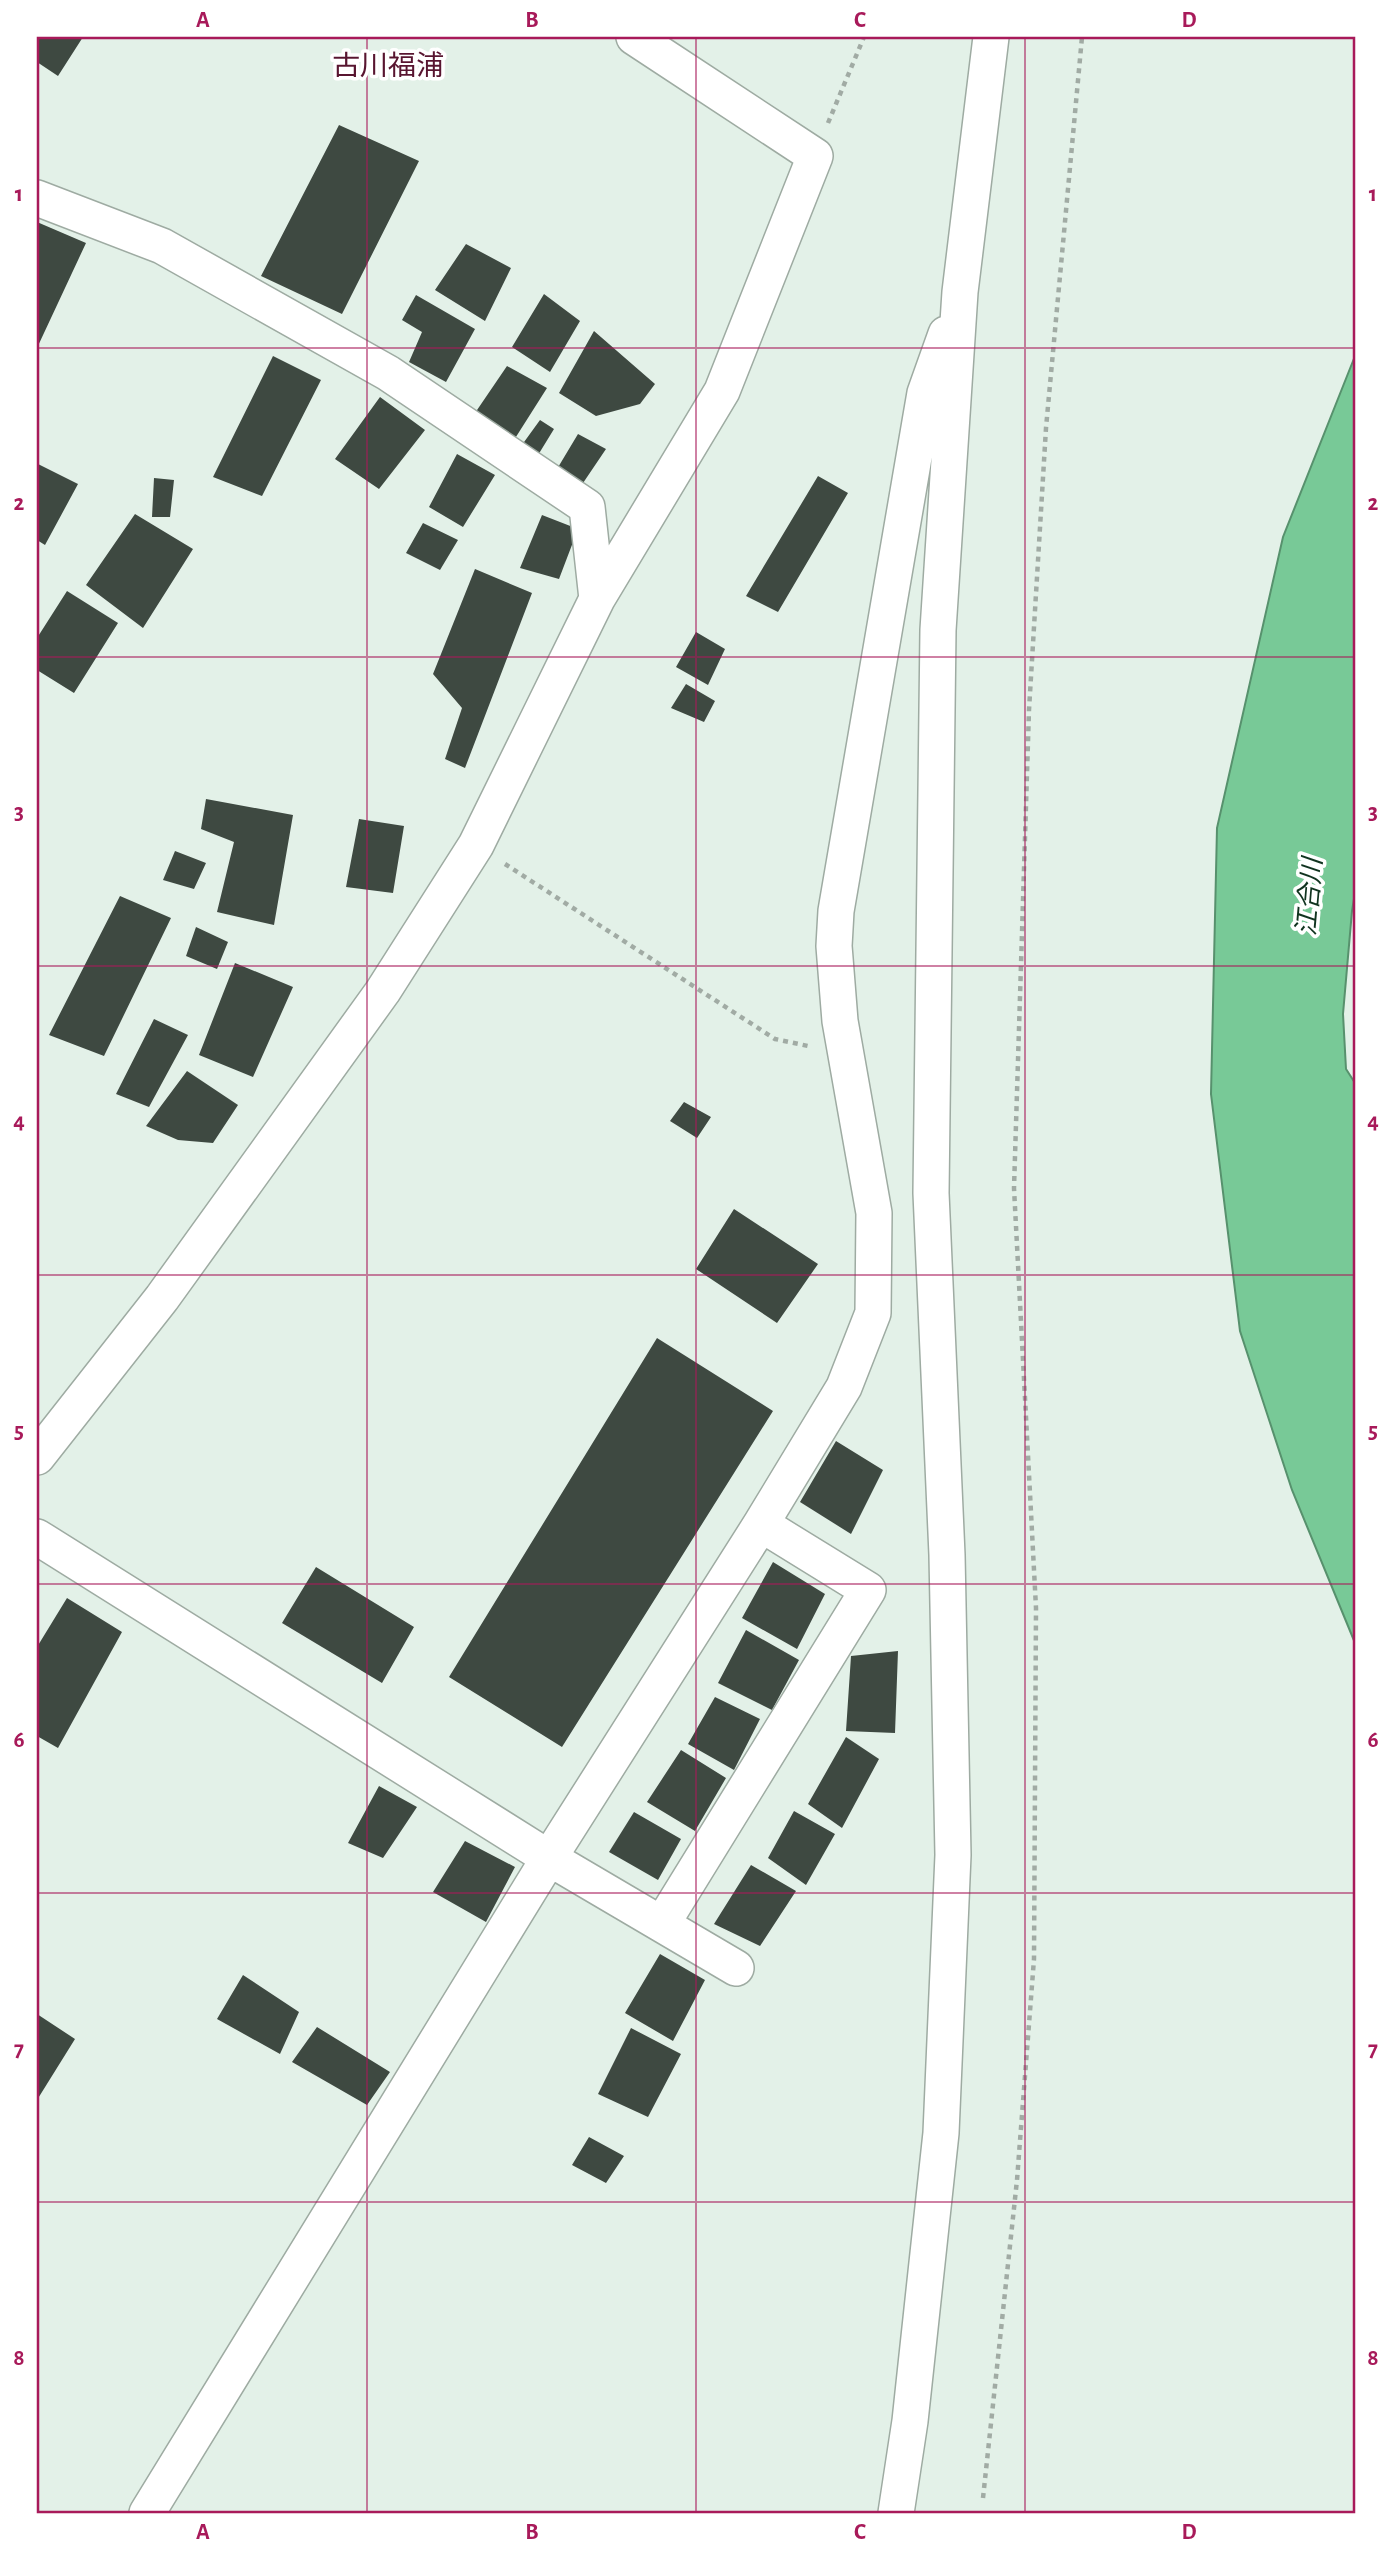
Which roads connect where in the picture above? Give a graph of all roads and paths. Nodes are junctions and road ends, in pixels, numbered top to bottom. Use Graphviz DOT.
graph roads {
  1 [pos="634,37"];
  2 [pos="864,37"];
  3 [pos="991,37"];
  4 [pos="1082,37"];
  5 [pos="815,156"];
  6 [pos="37,198"];
  7 [pos="960,292"];
  8 [pos="597,599"];
  9 [pos="476,845"];
  10 [pos="840,1021"];
  11 [pos="37,1457"];
  12 [pos="761,1524"];
  13 [pos="37,1537"];
  14 [pos="549,1858"];
  15 [pos="662,1924"];
  16 [pos="736,1968"];
  17 [pos="983,2498"];
  18 [pos="147,2513"];
  19 [pos="896,2513"];
  1 -- 5 [label="street"];
  2 -- 5 [label="path"];
  3 -- 7 [label="street"];
  4 -- 17 [label="path"];
  5 -- 8 [label="street"];
  6 -- 8 [label="street"];
  7 -- 10 [label="street"];
  7 -- 19 [label="street"];
  8 -- 9 [label="street"];
  9 -- 10 [label="path"];
  9 -- 11 [label="street"];
  10 -- 12 [label="street"];
  12 -- 14 [label="street"];
  12 -- 15 [label="street"];
  13 -- 14 [label="street"];
  14 -- 15 [label="street"];
  14 -- 18 [label="street"];
  15 -- 16 [label="street"];
}
